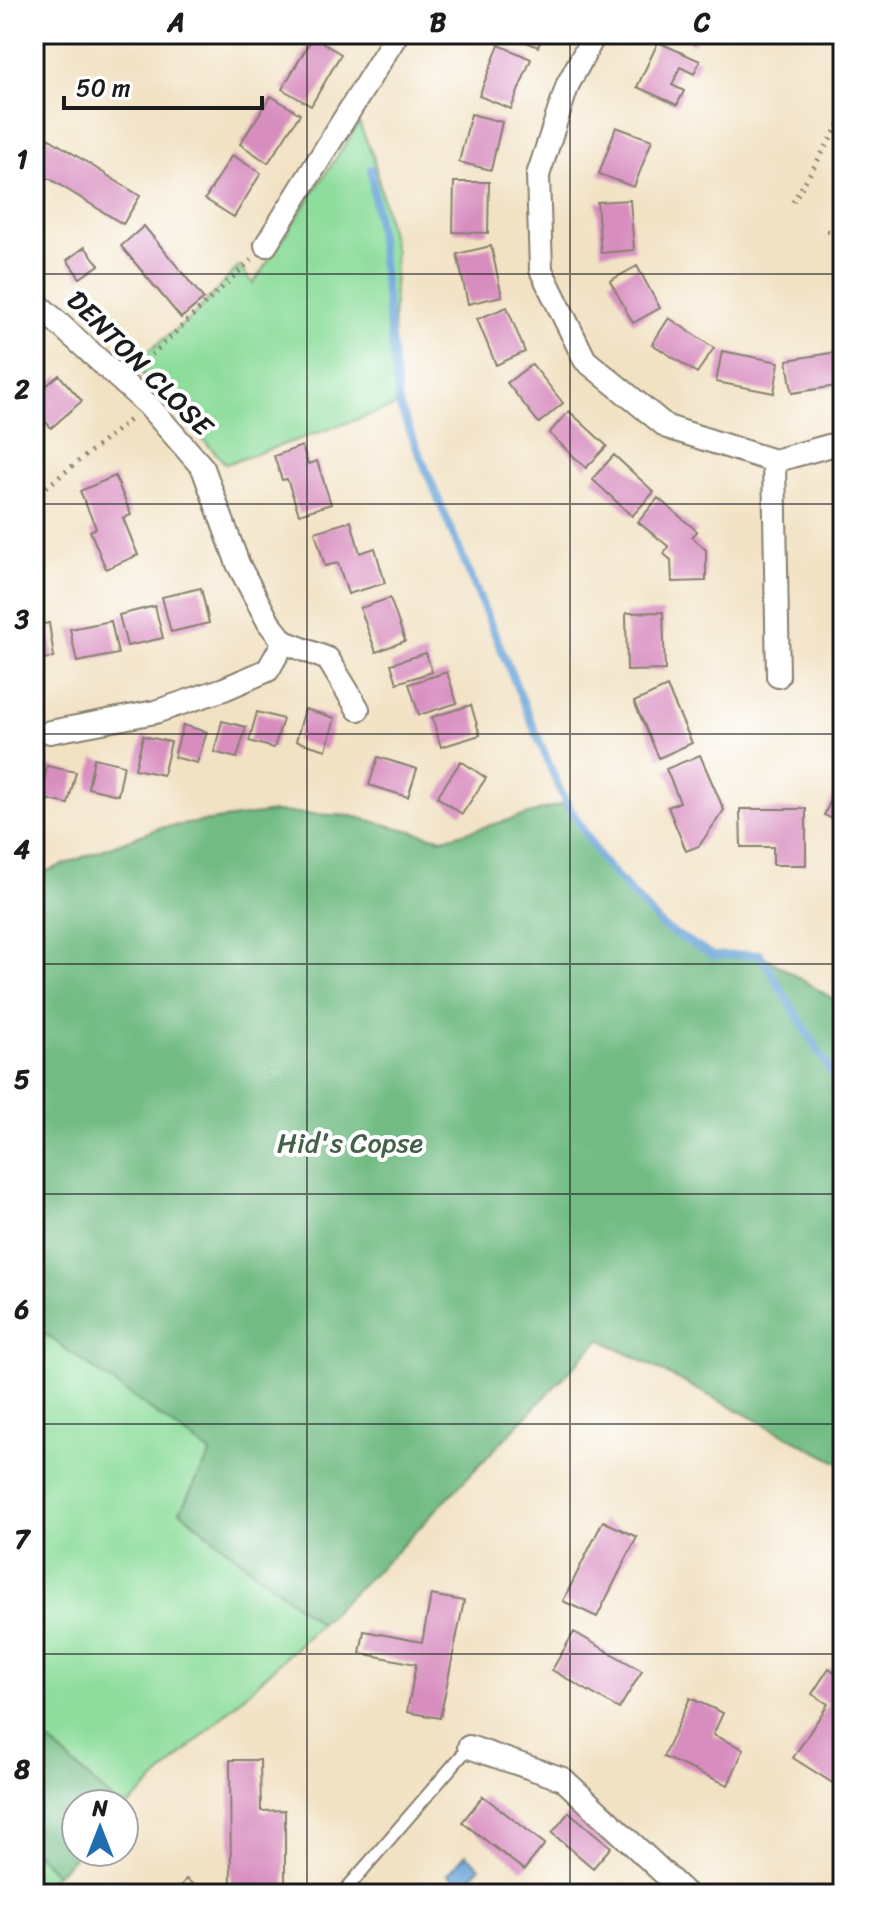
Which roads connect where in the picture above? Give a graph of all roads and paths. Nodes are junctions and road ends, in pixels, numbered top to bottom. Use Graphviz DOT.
graph roads {
  1 [pos="397,34"];
  2 [pos="595,34"];
  3 [pos="843,118"];
  4 [pos="793,202"];
  5 [pos="827,231"];
  6 [pos="843,233"];
  7 [pos="266,245"];
  8 [pos="34,301"];
  9 [pos="123,382"];
  10 [pos="148,405"];
  11 [pos="843,442"];
  12 [pos="774,461"];
  13 [pos="34,497"];
  14 [pos="284,642"];
  15 [pos="778,676"];
  16 [pos="358,709"];
  17 [pos="50,732"];
  18 [pos="469,1747"];
  19 [pos="342,1894"];
  20 [pos="686,1894"];
  1 -- 7 [label="street"];
  2 -- 12 [label="street"];
  3 -- 4 [label="path"];
  5 -- 6 [label="path"];
  7 -- 9 [label="path"];
  8 -- 9 [label="street, DENTON CLOSE"];
  9 -- 10 [label="street, DENTON CLOSE"];
  10 -- 13 [label="path"];
  10 -- 14 [label="street, DENTON CLOSE"];
  11 -- 12 [label="street"];
  12 -- 15 [label="street"];
  14 -- 16 [label="street"];
  14 -- 17 [label="street"];
  18 -- 19 [label="lane"];
  18 -- 20 [label="street"];
}
